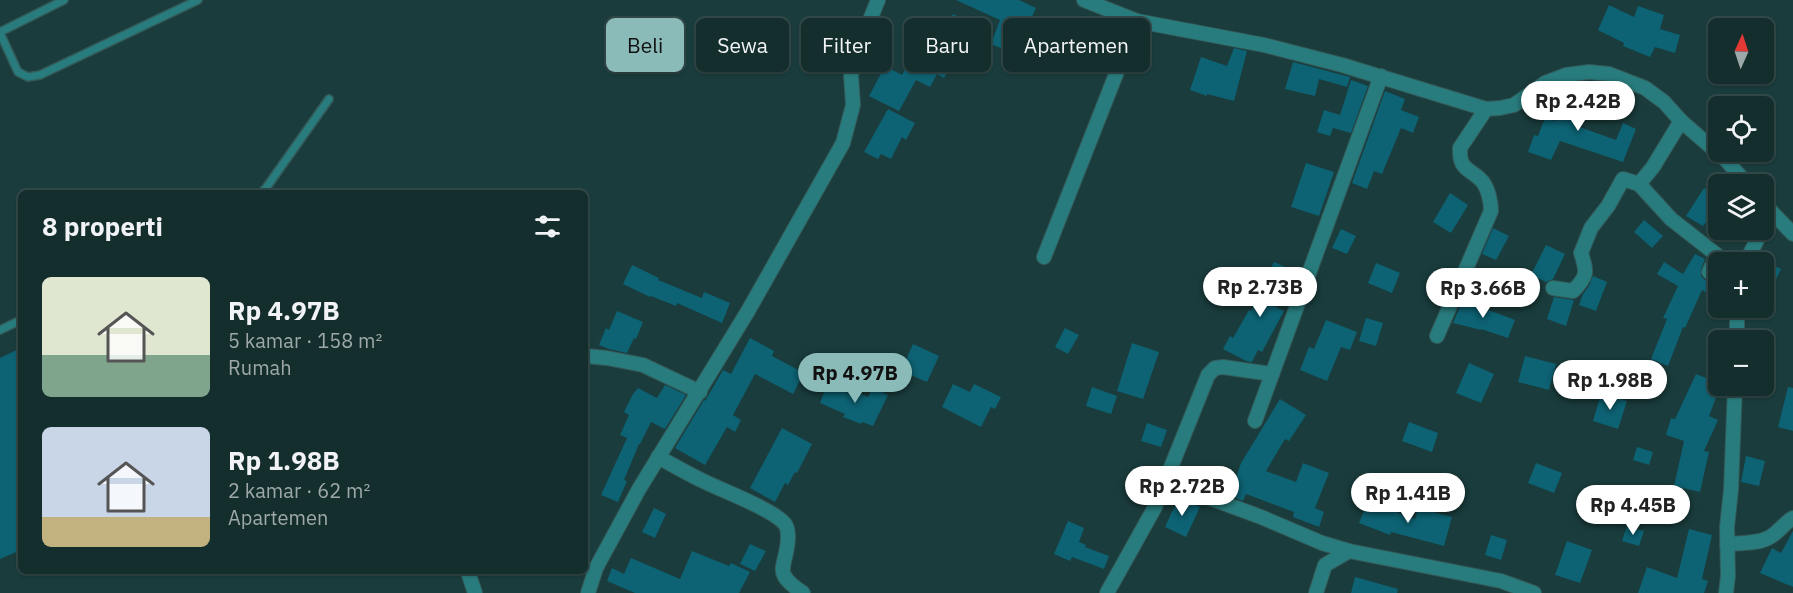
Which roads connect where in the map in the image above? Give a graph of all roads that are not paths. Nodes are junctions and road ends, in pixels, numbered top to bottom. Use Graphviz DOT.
graph roads {
  1 [pos="64,0"];
  2 [pos="198,0"];
  3 [pos="878,0"];
  4 [pos="1084,0"];
  5 [pos="1129,18"];
  6 [pos="1150,23"];
  7 [pos="0,32"];
  8 [pos="1117,72"];
  9 [pos="1381,76"];
  10 [pos="329,99"];
  11 [pos="1486,109"];
  12 [pos="1681,121"];
  13 [pos="1738,174"];
  14 [pos="1639,184"];
  15 [pos="264,190"];
  16 [pos="1774,215"];
  17 [pos="1793,234"];
  18 [pos="1713,252"];
  19 [pos="1044,257"];
  20 [pos="1553,288"];
  21 [pos="18,321"];
  22 [pos="0,330"];
  23 [pos="1437,336"];
  24 [pos="588,356"];
  25 [pos="1272,374"];
  26 [pos="700,392"];
  27 [pos="1735,396"];
  28 [pos="1255,421"];
  29 [pos="658,457"];
  30 [pos="1166,482"];
  31 [pos="1793,518"];
  32 [pos="1727,544"];
  33 [pos="1349,551"];
  34 [pos="469,574"];
  35 [pos="475,593"];
  36 [pos="588,593"];
  37 [pos="802,593"];
  38 [pos="1107,593"];
  39 [pos="1316,593"];
  40 [pos="1534,593"];
  41 [pos="1726,593"];
  1 -- 7 [label="lane"];
  2 -- 7 [label="lane"];
  3 -- 26 [label="street"];
  4 -- 5 [label="street"];
  6 -- 9 [label="street"];
  8 -- 19 [label="street"];
  9 -- 11 [label="street"];
  9 -- 25 [label="street"];
  10 -- 15 [label="lane"];
  11 -- 12 [label="street"];
  11 -- 23 [label="street"];
  12 -- 13 [label="street"];
  12 -- 14 [label="street"];
  14 -- 18 [label="street"];
  14 -- 20 [label="street"];
  16 -- 17 [label="street"];
  21 -- 22 [label="lane"];
  24 -- 26 [label="street"];
  25 -- 28 [label="street"];
  25 -- 30 [label="street"];
  26 -- 29 [label="street"];
  27 -- 32 [label="street"];
  29 -- 36 [label="street"];
  29 -- 37 [label="street"];
  30 -- 33 [label="street"];
  30 -- 38 [label="street"];
  31 -- 32 [label="street"];
  32 -- 41 [label="street"];
  33 -- 39 [label="street"];
  33 -- 40 [label="street"];
  34 -- 35 [label="street"];
}
